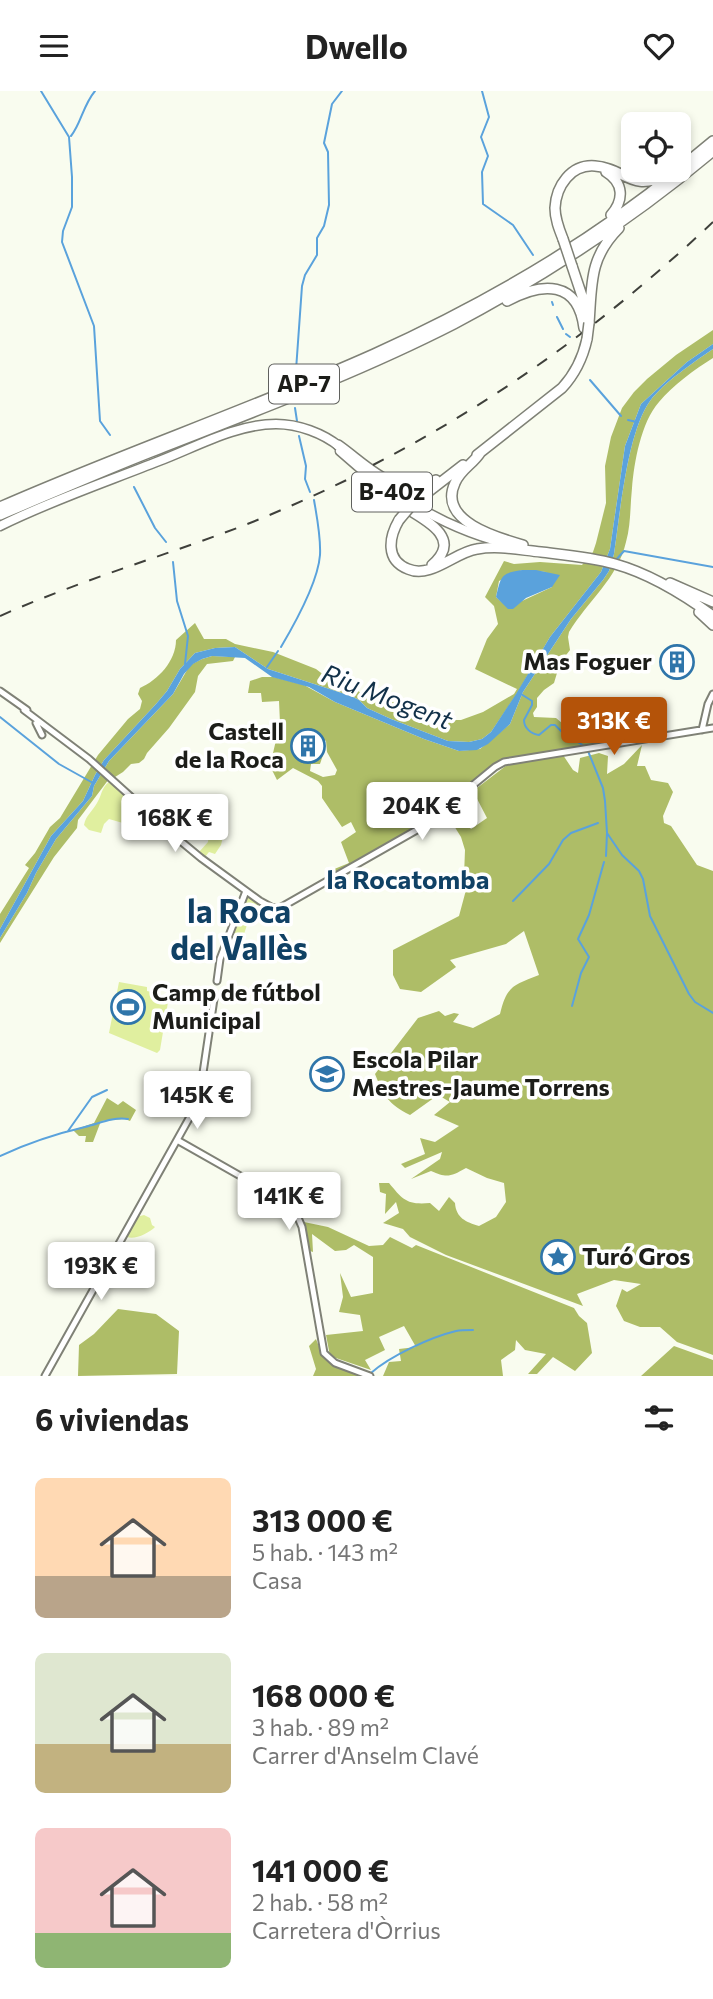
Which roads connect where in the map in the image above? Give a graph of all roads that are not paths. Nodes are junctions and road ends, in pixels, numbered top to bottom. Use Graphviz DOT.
graph roads {
  1 [pos="711,145"];
  2 [pos="691,160"];
  3 [pos="621,174"];
  4 [pos="661,182"];
  5 [pos="649,202"];
  6 [pos="594,231"];
  7 [pos="564,238"];
  8 [pos="586,326"];
  9 [pos="585,340"];
  10 [pos="407,347"];
  11 [pos="263,425"];
  12 [pos="338,445"];
  13 [pos="480,453"];
  14 [pos="367,475"];
  15 [pos="444,475"];
  16 [pos="422,495"];
  17 [pos="0,507"];
  18 [pos="0,515"];
  19 [pos="400,520"];
  20 [pos="0,528"];
  21 [pos="531,549"];
  22 [pos="663,582"];
  23 [pos="713,602"];
  24 [pos="713,610"];
  25 [pos="713,616"];
  26 [pos="713,625"];
  27 [pos="0,691"];
  28 [pos="713,694"];
  29 [pos="23,708"];
  30 [pos="35,716"];
  31 [pos="713,728"];
  32 [pos="702,730"];
  33 [pos="43,732"];
  34 [pos="66,740"];
  35 [pos="138,803"];
  36 [pos="147,806"];
  37 [pos="141,813"];
  38 [pos="156,815"];
  39 [pos="151,820"];
  40 [pos="160,824"];
  41 [pos="246,891"];
  42 [pos="217,981"];
  43 [pos="214,999"];
  44 [pos="177,1140"];
  45 [pos="45,1376"];
  46 [pos="370,1376"];
  1 -- 2 [label="highway"];
  1 -- 5 [label="highway, AP-7"];
  3 -- 7 [label="highway"];
  4 -- 6 [label="highway, AP-7"];
  5 -- 8 [label="highway"];
  5 -- 10 [label="highway, AP-7"];
  6 -- 7 [label="highway"];
  6 -- 17 [label="highway, AP-7"];
  7 -- 8 [label="highway, bridge"];
  8 -- 9 [label="highway, bridge"];
  8 -- 10 [label="highway"];
  9 -- 13 [label="highway"];
  9 -- 15 [label="highway"];
  10 -- 18 [label="highway, AP-7"];
  11 -- 12 [label="highway, B-40z"];
  11 -- 14 [label="highway, B-40z"];
  11 -- 20 [label="highway, B-40z"];
  12 -- 15 [label="highway"];
  12 -- 21 [label="highway, B-40z"];
  13 -- 16 [label="highway"];
  13 -- 21 [label="highway"];
  14 -- 19 [label="highway"];
  14 -- 21 [label="highway, B-40z"];
  15 -- 16 [label="highway"];
  16 -- 19 [label="highway, bridge"];
  19 -- 21 [label="highway"];
  21 -- 22 [label="highway"];
  22 -- 23 [label="highway"];
  22 -- 24 [label="highway"];
  22 -- 25 [label="highway"];
  22 -- 26 [label="highway"];
  27 -- 29 [label="street"];
  28 -- 32 [label="street"];
  29 -- 30 [label="street"];
  29 -- 33 [label="street"];
  30 -- 33 [label="street"];
  30 -- 34 [label="street"];
  31 -- 32 [label="street"];
  32 -- 41 [label="street"];
  33 -- 34 [label="street"];
  34 -- 35 [label="street"];
  35 -- 36 [label="street"];
  35 -- 37 [label="street"];
  36 -- 37 [label="street"];
  36 -- 38 [label="street"];
  37 -- 39 [label="street"];
  38 -- 39 [label="street"];
  38 -- 40 [label="street"];
  39 -- 40 [label="street"];
  40 -- 41 [label="street"];
  41 -- 42 [label="street"];
  43 -- 44 [label="street"];
  44 -- 45 [label="street"];
  44 -- 46 [label="street"];
}
